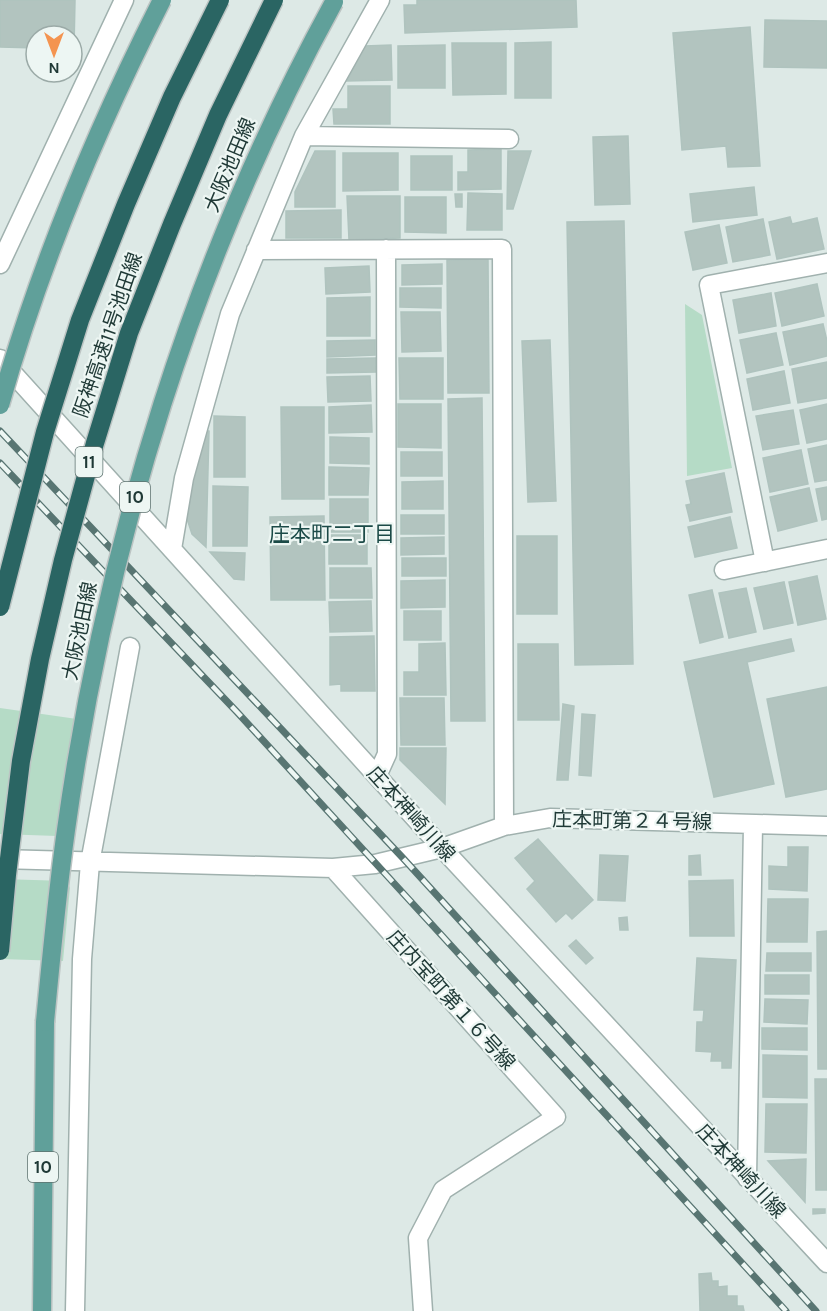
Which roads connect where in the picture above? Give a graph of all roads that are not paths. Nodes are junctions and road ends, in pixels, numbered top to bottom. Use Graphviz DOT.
graph roads {
  1 [pos="124,0"];
  2 [pos="162,0"];
  3 [pos="220,0"];
  4 [pos="274,0"];
  5 [pos="380,0"];
  6 [pos="334,1"];
  7 [pos="304,136"];
  8 [pos="509,139"];
  9 [pos="386,249"];
  10 [pos="256,250"];
  11 [pos="827,263"];
  12 [pos="0,264"];
  13 [pos="0,359"];
  14 [pos="0,405"];
  15 [pos="172,549"];
  16 [pos="827,549"];
  17 [pos="765,562"];
  18 [pos="724,570"];
  19 [pos="0,607"];
  20 [pos="130,646"];
  21 [pos="377,777"];
  22 [pos="753,825"];
  23 [pos="504,826"];
  24 [pos="827,826"];
  25 [pos="442,848"];
  26 [pos="0,860"];
  27 [pos="90,862"];
  28 [pos="333,868"];
  29 [pos="0,951"];
  30 [pos="747,1178"];
  31 [pos="827,1263"];
  32 [pos="42,1311"];
  33 [pos="75,1311"];
  34 [pos="423,1311"];
  1 -- 12 [label="street"];
  2 -- 14 [label="main road, bridge"];
  3 -- 19 [label="highway, 阪神高速11号池田線, bridge"];
  4 -- 29 [label="highway, 阪神高速11号池田線 / 11, bridge"];
  5 -- 7 [label="street"];
  6 -- 32 [label="main road, 大阪池田線 / 10, bridge"];
  7 -- 8 [label="street"];
  7 -- 10 [label="street"];
  9 -- 10 [label="street"];
  9 -- 21 [label="street"];
  9 -- 23 [label="street"];
  10 -- 15 [label="street"];
  11 -- 17 [label="street"];
  13 -- 15 [label="street, 庄本神崎川線"];
  15 -- 21 [label="street, 庄本神崎川線"];
  16 -- 17 [label="street"];
  17 -- 18 [label="street"];
  20 -- 27 [label="street"];
  21 -- 25 [label="street, 庄本神崎川線"];
  22 -- 23 [label="street, 庄本町第２４号線"];
  22 -- 24 [label="street, 庄本町第２４号線"];
  22 -- 30 [label="street"];
  23 -- 25 [label="street, 庄本町第２４号線"];
  25 -- 28 [label="street, 庄本町第２４号線"];
  25 -- 30 [label="street, 庄本神崎川線"];
  26 -- 27 [label="street"];
  27 -- 28 [label="street"];
  27 -- 33 [label="street"];
  28 -- 34 [label="street, 庄内宝町第１６号線"];
  30 -- 31 [label="street, 庄本神崎川線"];
}
